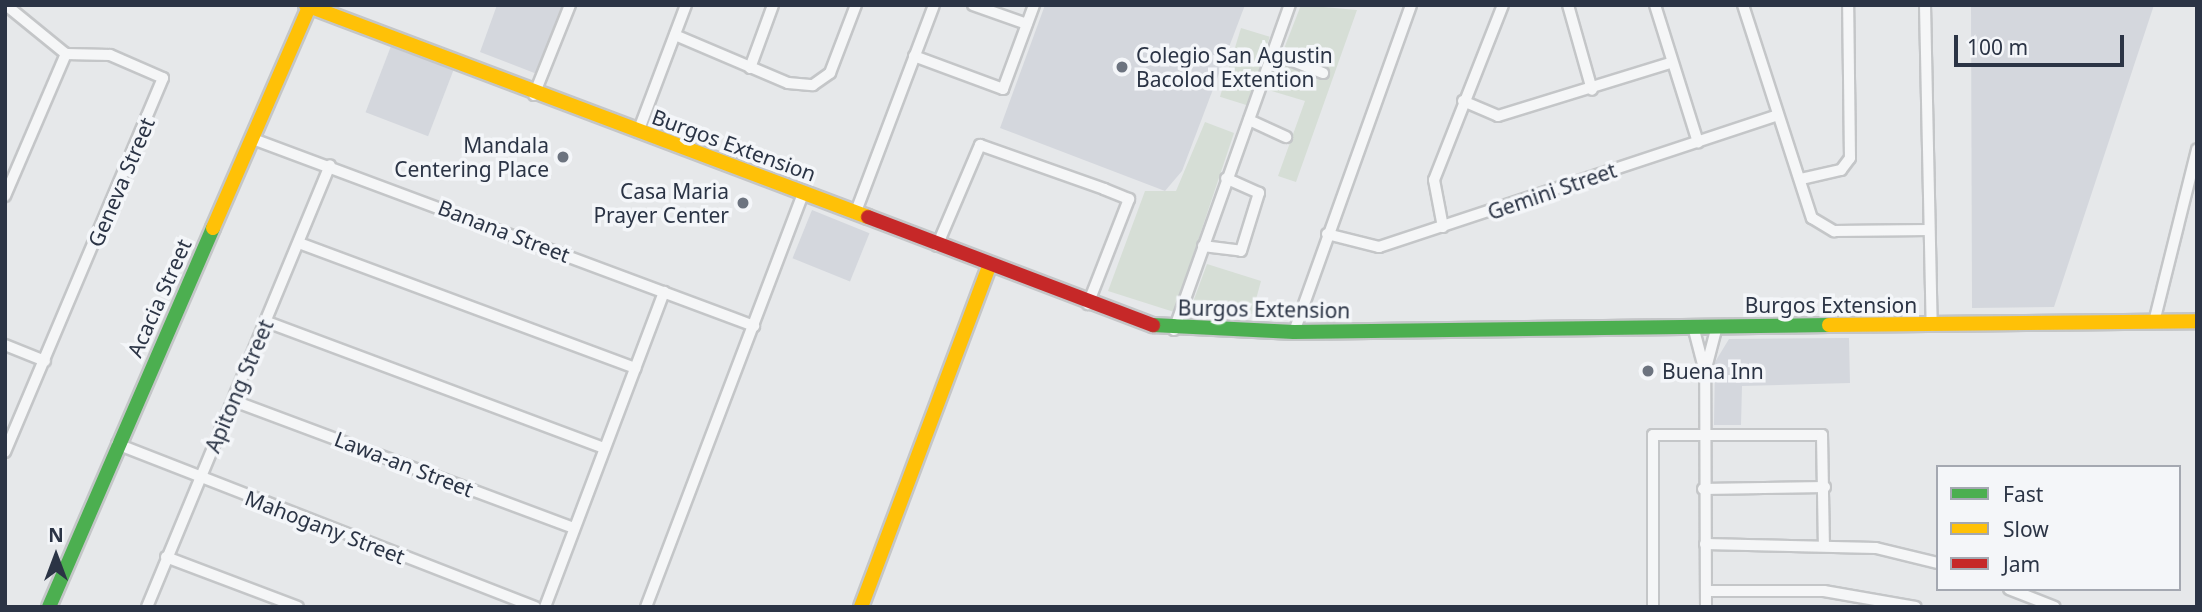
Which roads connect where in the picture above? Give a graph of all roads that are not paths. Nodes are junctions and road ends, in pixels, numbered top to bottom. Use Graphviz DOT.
graph roads {
  1 [pos="6,5"];
  2 [pos="570,5"];
  3 [pos="686,5"];
  4 [pos="773,5"];
  5 [pos="856,5"];
  6 [pos="934,5"];
  7 [pos="973,5"];
  8 [pos="1034,5"];
  9 [pos="1290,5"];
  10 [pos="1411,5"];
  11 [pos="1503,5"];
  12 [pos="1568,5"];
  13 [pos="1655,5"];
  14 [pos="1743,5"];
  15 [pos="1847,5"];
  16 [pos="1925,5"];
  17 [pos="308,6"];
  18 [pos="1027,24"];
  19 [pos="675,35"];
  20 [pos="1273,53"];
  21 [pos="66,54"];
  22 [pos="914,56"];
  23 [pos="1670,63"];
  24 [pos="750,68"];
  25 [pos="1322,73"];
  26 [pos="1592,90"];
  27 [pos="534,95"];
  28 [pos="1463,101"];
  29 [pos="1776,116"];
  30 [pos="1249,120"];
  31 [pos="638,132"];
  32 [pos="1286,137"];
  33 [pos="253,139"];
  34 [pos="1698,142"];
  35 [pos="2197,149"];
  36 [pos="330,165"];
  37 [pos="1226,178"];
  38 [pos="1801,179"];
  39 [pos="803,193"];
  40 [pos="5,196"];
  41 [pos="855,214"];
  42 [pos="1443,227"];
  43 [pos="1929,230"];
  44 [pos="1327,234"];
  45 [pos="299,243"];
  46 [pos="937,246"];
  47 [pos="1203,246"];
  48 [pos="989,267"];
  49 [pos="664,292"];
  50 [pos="1088,304"];
  51 [pos="2197,321"];
  52 [pos="267,322"];
  53 [pos="2154,322"];
  54 [pos="754,326"];
  55 [pos="1932,326"];
  56 [pos="1693,327"];
  57 [pos="1717,327"];
  58 [pos="1174,330"];
  59 [pos="1294,332"];
  60 [pos="5,345"];
  61 [pos="45,361"];
  62 [pos="636,368"];
  63 [pos="1706,372"];
  64 [pos="234,401"];
  65 [pos="1704,433"];
  66 [pos="117,444"];
  67 [pos="604,448"];
  68 [pos="5,452"];
  69 [pos="199,479"];
  70 [pos="1825,488"];
  71 [pos="1703,489"];
  72 [pos="574,528"];
  73 [pos="1705,544"];
  74 [pos="1824,545"];
  75 [pos="166,557"];
  76 [pos="1936,563"];
  77 [pos="1706,591"];
  78 [pos="2014,591"];
  79 [pos="48,607"];
  80 [pos="147,607"];
  81 [pos="298,607"];
  82 [pos="535,607"];
  83 [pos="545,607"];
  84 [pos="646,607"];
  85 [pos="861,607"];
  86 [pos="1653,607"];
  87 [pos="1706,607"];
  88 [pos="1916,607"];
  89 [pos="2055,607"];
  1 -- 21 [label="street"];
  2 -- 27 [label="street"];
  3 -- 19 [label="street"];
  4 -- 24 [label="street"];
  5 -- 24 [label="street"];
  6 -- 22 [label="street"];
  7 -- 18 [label="street"];
  8 -- 18 [label="street"];
  9 -- 20 [label="street"];
  10 -- 44 [label="street"];
  11 -- 28 [label="street"];
  12 -- 26 [label="street"];
  13 -- 23 [label="street"];
  14 -- 29 [label="street"];
  15 -- 38 [label="street"];
  16 -- 43 [label="street"];
  17 -- 27 [label="main road, Burgos Extension"];
  17 -- 33 [label="main road, Acacia Street"];
  18 -- 22 [label="street"];
  19 -- 24 [label="street"];
  19 -- 31 [label="street"];
  20 -- 25 [label="street"];
  20 -- 30 [label="street"];
  21 -- 40 [label="street"];
  21 -- 61 [label="street, Geneva Street"];
  22 -- 41 [label="street"];
  23 -- 26 [label="street"];
  23 -- 34 [label="street"];
  26 -- 28 [label="street"];
  27 -- 31 [label="main road, Burgos Extension"];
  28 -- 42 [label="street"];
  29 -- 34 [label="street, Gemini Street"];
  29 -- 38 [label="street"];
  30 -- 32 [label="street"];
  30 -- 37 [label="street"];
  31 -- 39 [label="main road, Burgos Extension"];
  33 -- 36 [label="street, Banana Street"];
  33 -- 66 [label="main road, Acacia Street"];
  34 -- 42 [label="street, Gemini Street"];
  35 -- 53 [label="street"];
  36 -- 45 [label="street, Apitong Street"];
  36 -- 49 [label="street, Banana Street"];
  37 -- 47 [label="street"];
  37 -- 47 [label="street"];
  38 -- 43 [label="street"];
  39 -- 41 [label="main road, Burgos Extension"];
  39 -- 54 [label="street"];
  41 -- 46 [label="main road, Burgos Extension"];
  42 -- 44 [label="street, Gemini Street"];
  43 -- 55 [label="street"];
  44 -- 59 [label="street"];
  45 -- 52 [label="street, Apitong Street"];
  45 -- 62 [label="street"];
  46 -- 48 [label="main road, Burgos Extension"];
  46 -- 50 [label="street"];
  47 -- 58 [label="street"];
  48 -- 50 [label="main road, Burgos Extension"];
  48 -- 85 [label="main road"];
  49 -- 54 [label="street, Banana Street"];
  49 -- 62 [label="street"];
  50 -- 58 [label="main road, Burgos Extension"];
  51 -- 53 [label="main road, Burgos Extension"];
  52 -- 64 [label="street, Apitong Street"];
  52 -- 67 [label="street"];
  53 -- 55 [label="main road, Burgos Extension"];
  54 -- 84 [label="street"];
  55 -- 57 [label="main road, Burgos Extension"];
  56 -- 57 [label="main road, Burgos Extension"];
  56 -- 59 [label="main road, Burgos Extension"];
  56 -- 63 [label="street"];
  57 -- 63 [label="street"];
  58 -- 59 [label="main road, Burgos Extension"];
  60 -- 61 [label="street"];
  61 -- 68 [label="street, Geneva Street"];
  62 -- 67 [label="street"];
  63 -- 65 [label="street"];
  64 -- 69 [label="street, Apitong Street"];
  64 -- 72 [label="street, Lawa-an Street"];
  65 -- 70 [label="street"];
  65 -- 71 [label="street"];
  65 -- 86 [label="street"];
  66 -- 69 [label="street, Mahogany Street"];
  66 -- 79 [label="main road, Acacia Street"];
  67 -- 72 [label="street"];
  69 -- 75 [label="street, Apitong Street"];
  69 -- 82 [label="street, Mahogany Street"];
  70 -- 71 [label="street"];
  70 -- 74 [label="street"];
  71 -- 73 [label="street"];
  72 -- 83 [label="street"];
  73 -- 74 [label="street"];
  73 -- 77 [label="street"];
  74 -- 76 [label="street"];
  75 -- 80 [label="street, Apitong Street"];
  75 -- 81 [label="street"];
  77 -- 87 [label="street"];
  77 -- 88 [label="street"];
  78 -- 89 [label="street"];
}
